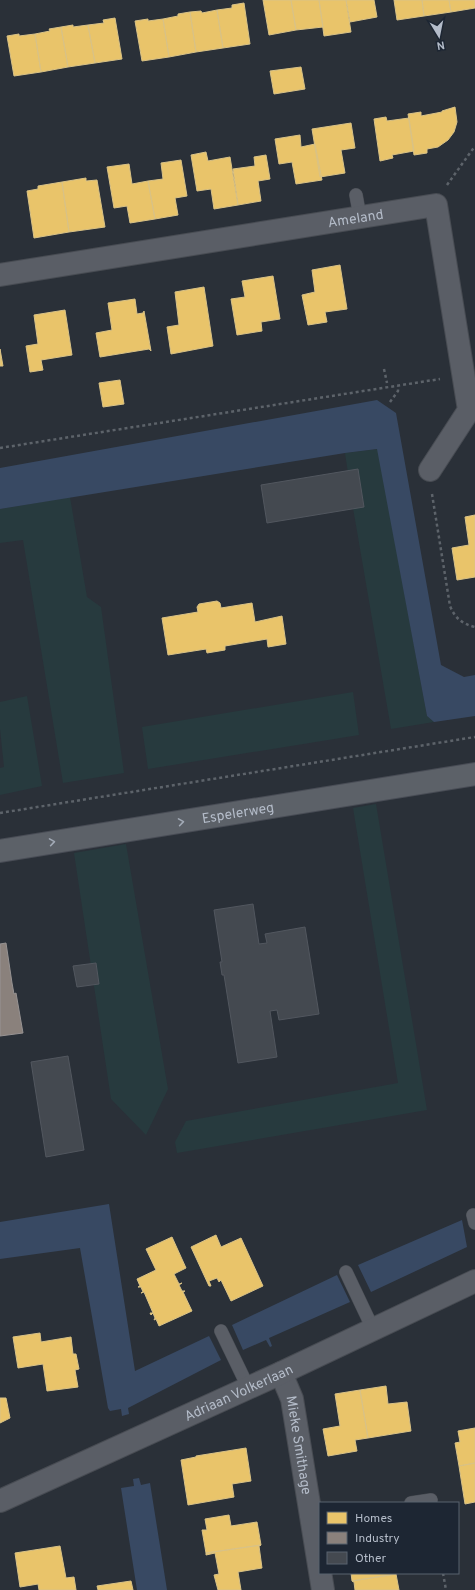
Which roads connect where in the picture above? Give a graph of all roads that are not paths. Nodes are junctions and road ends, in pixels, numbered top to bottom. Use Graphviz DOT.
graph roads {
  1 [pos="356,195"];
  2 [pos="360,217"];
  3 [pos="0,275"];
  4 [pos="430,470"];
  5 [pos="475,760"];
  6 [pos="475,774"];
  7 [pos="0,837"];
  8 [pos="0,851"];
  9 [pos="346,1272"];
  10 [pos="475,1281"];
  11 [pos="373,1329"];
  12 [pos="220,1331"];
  13 [pos="281,1373"];
  14 [pos="248,1387"];
  15 [pos="431,1500"];
  16 [pos="0,1501"];
  17 [pos="418,1502"];
  18 [pos="316,1518"];
  19 [pos="319,1549"];
  20 [pos="321,1574"];
  21 [pos="323,1590"];
  1 -- 2 [label="lane"];
  2 -- 3 [label="street, Ameland"];
  2 -- 4 [label="street, Ameland"];
  5 -- 7 [label="main road, Espelerweg"];
  8 -- 6 [label="main road, Espelerweg, one-way"];
  9 -- 11 [label="lane"];
  10 -- 11 [label="street, Adriaan Volkerlaan"];
  11 -- 13 [label="street, Adriaan Volkerlaan"];
  12 -- 14 [label="lane"];
  13 -- 14 [label="street, Adriaan Volkerlaan"];
  13 -- 18 [label="street, Mieke Smithage"];
  14 -- 16 [label="street, Adriaan Volkerlaan"];
  15 -- 17 [label="lane"];
  18 -- 19 [label="street, Mieke Smithage"];
  20 -- 21 [label="street, Mieke Smithage"];
}
